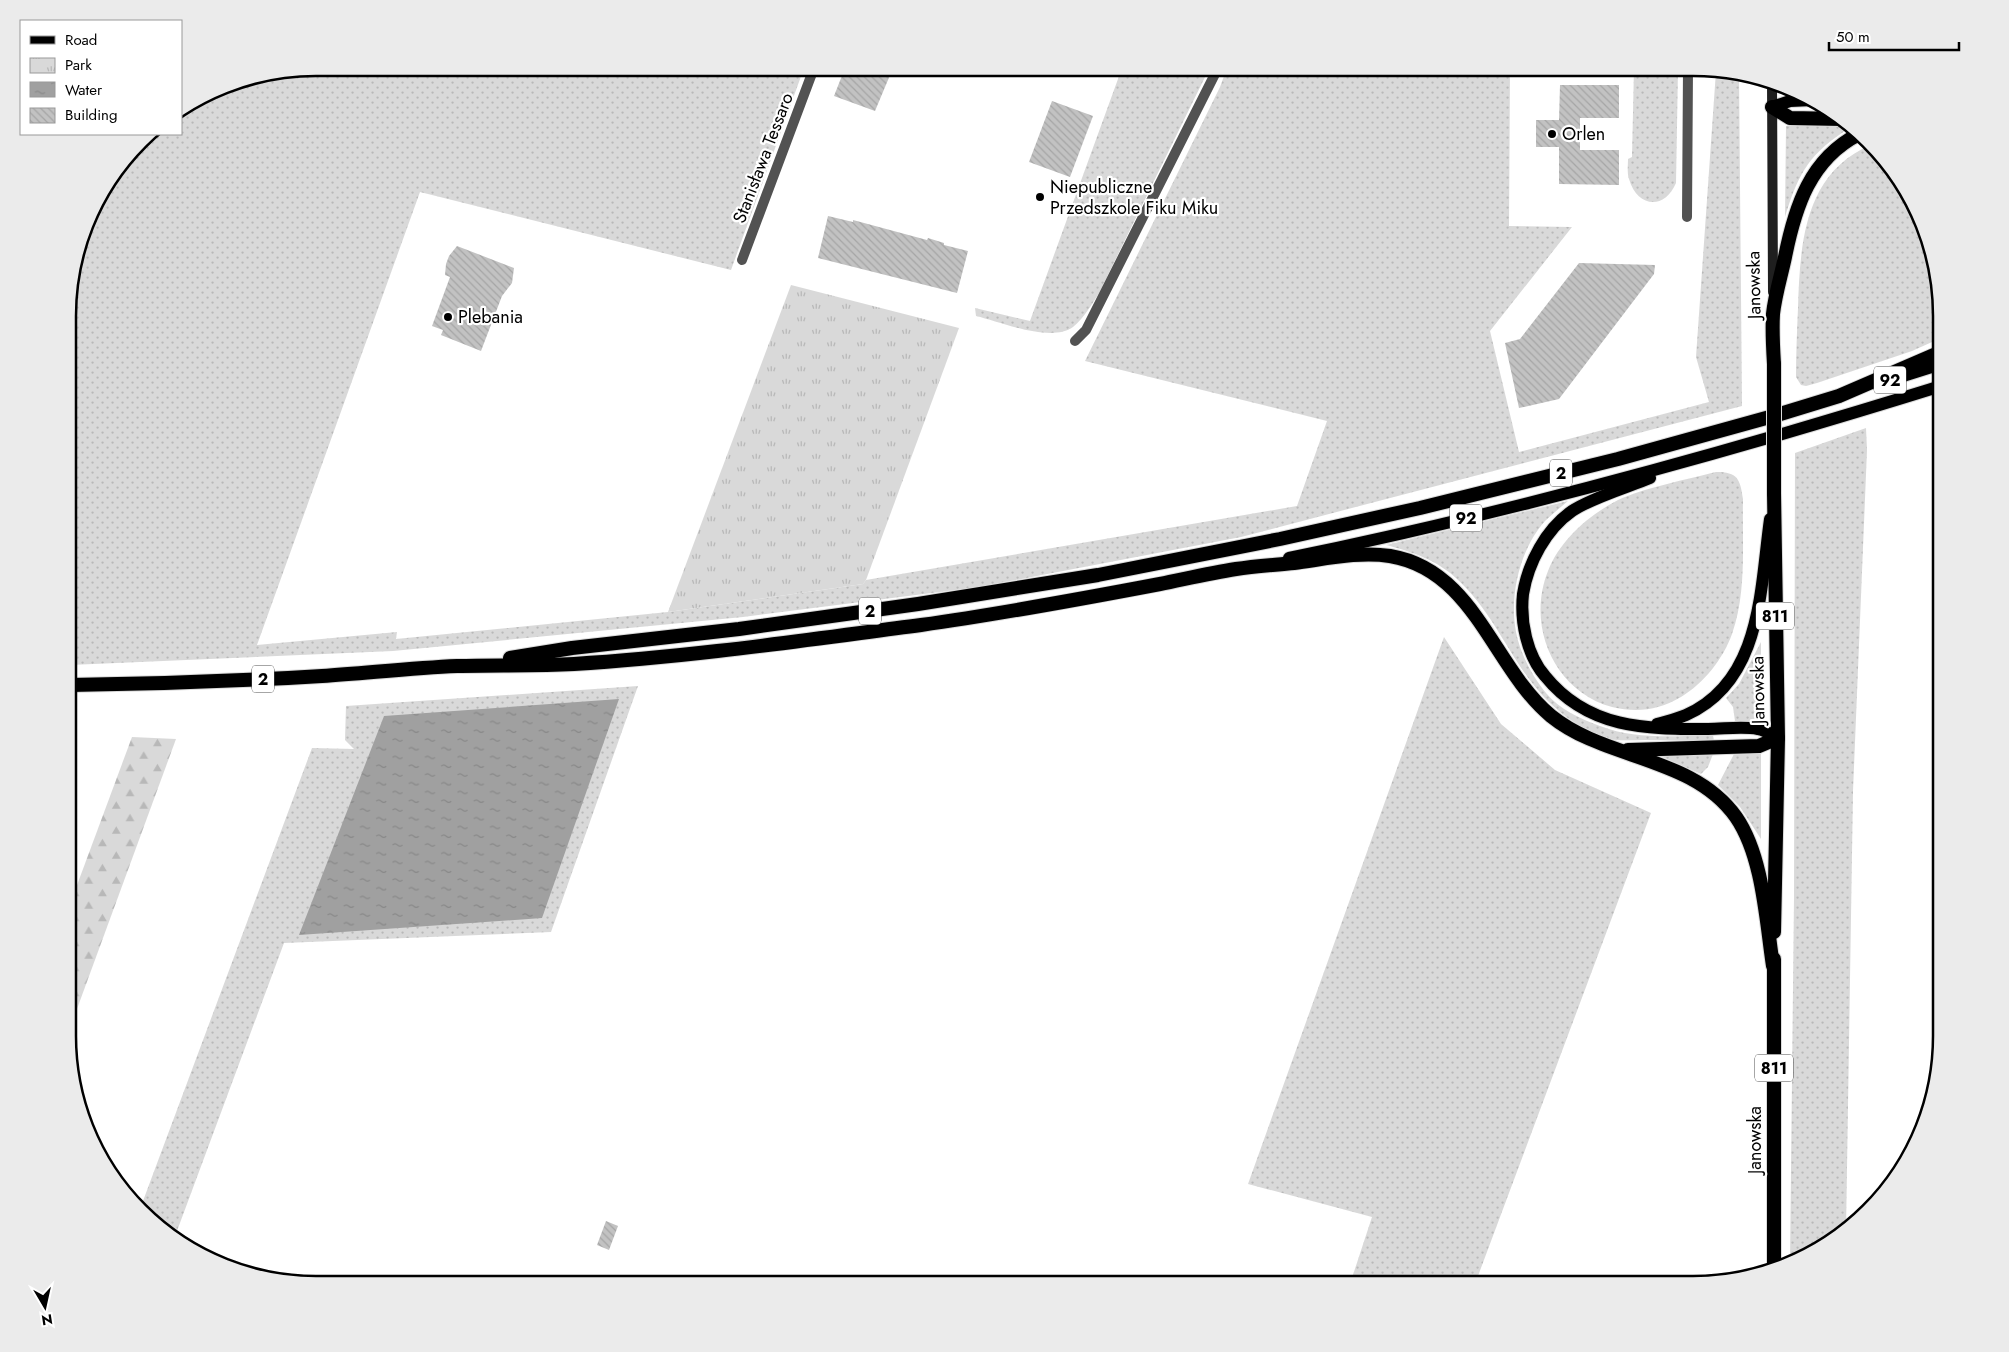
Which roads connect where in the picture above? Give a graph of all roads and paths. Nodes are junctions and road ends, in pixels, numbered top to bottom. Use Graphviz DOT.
graph roads {
  1 [pos="811,76"];
  2 [pos="1214,76"];
  3 [pos="1688,76"];
  4 [pos="1772,90"];
  5 [pos="1797,100"];
  6 [pos="1772,107"];
  7 [pos="1829,119"];
  8 [pos="1853,138"];
  9 [pos="1687,216"];
  10 [pos="742,260"];
  11 [pos="1773,313"];
  12 [pos="1075,340"];
  13 [pos="1933,355"];
  14 [pos="1933,367"];
  15 [pos="1933,388"];
  16 [pos="1840,396"];
  17 [pos="1696,460"];
  18 [pos="1774,493"];
  19 [pos="1235,569"];
  20 [pos="457,666"];
  21 [pos="76,685"];
  22 [pos="1650,726"];
  23 [pos="1778,738"];
  24 [pos="1622,750"];
  25 [pos="1774,966"];
  26 [pos="1774,1261"];
  1 -- 10 [label="street, Stanisława Tessaro"];
  2 -- 12 [label="street"];
  3 -- 9 [label="street"];
  4 -- 6 [label="main road, Janowska"];
  5 -- 6 [label="main road"];
  6 -- 7 [label="highway"];
  6 -- 11 [label="main road, Janowska / 811"];
  8 -- 11 [label="highway"];
  11 -- 18 [label="highway, Janowska / 811, bridge"];
  13 -- 16 [label="highway"];
  14 -- 16 [label="main road, 92"];
  15 -- 17 [label="main road, 92"];
  16 -- 20 [label="highway, 2"];
  17 -- 19 [label="main road, 92"];
  17 -- 22 [label="main road"];
  18 -- 22 [label="main road"];
  18 -- 23 [label="highway, Janowska / 811"];
  19 -- 20 [label="highway, 2"];
  19 -- 24 [label="highway"];
  20 -- 21 [label="highway, 2"];
  22 -- 23 [label="main road"];
  23 -- 24 [label="highway"];
  23 -- 25 [label="highway, Janowska / 811"];
  24 -- 25 [label="highway"];
  25 -- 26 [label="highway, Janowska / 811"];
}
